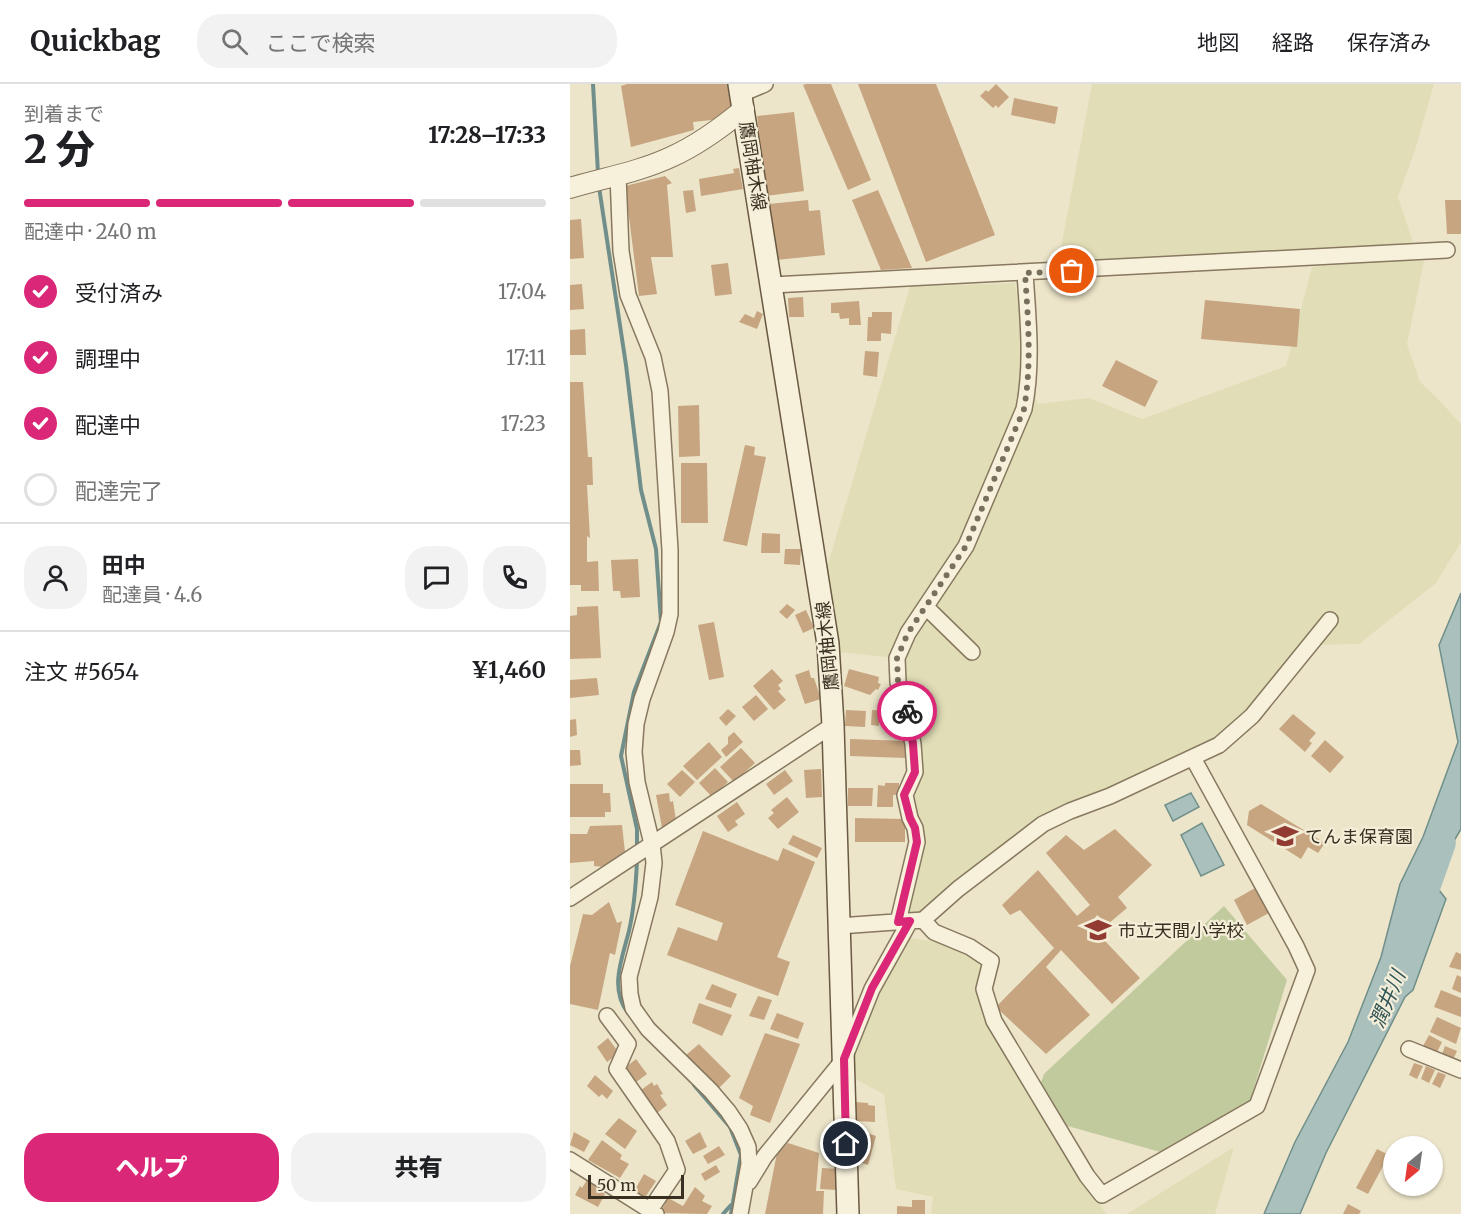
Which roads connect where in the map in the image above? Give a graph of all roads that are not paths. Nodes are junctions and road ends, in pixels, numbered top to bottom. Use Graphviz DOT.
graph roads {
  1 [pos="765,84"];
  2 [pos="741,96"];
  3 [pos="613,177"];
  4 [pos="579,185"];
  5 [pos="1447,250"];
  6 [pos="1025,273"];
  7 [pos="772,285"];
  8 [pos="926,607"];
  9 [pos="1330,620"];
  10 [pos="972,652"];
  11 [pos="833,725"];
  12 [pos="1193,758"];
  13 [pos="650,845"];
  14 [pos="570,898"];
  15 [pos="911,921"];
  16 [pos="839,926"];
  17 [pos="607,1016"];
  18 [pos="1409,1049"];
  19 [pos="844,1059"];
  20 [pos="1461,1070"];
  21 [pos="570,1160"];
  22 [pos="744,1190"];
  23 [pos="653,1212"];
  24 [pos="740,1214"];
  25 [pos="849,1214"];
  1 -- 2 [label="street"];
  2 -- 3 [label="street"];
  2 -- 7 [label="main road, 鷹岡柚木線"];
  3 -- 4 [label="street"];
  3 -- 13 [label="street"];
  5 -- 6 [label="street"];
  6 -- 7 [label="street"];
  6 -- 8 [label="street"];
  7 -- 11 [label="main road, 鷹岡柚木線"];
  8 -- 10 [label="street"];
  8 -- 15 [label="street"];
  9 -- 12 [label="street"];
  11 -- 13 [label="street"];
  11 -- 16 [label="main road, 鷹岡柚木線"];
  12 -- 15 [label="street"];
  12 -- 15 [label="street"];
  13 -- 14 [label="street"];
  13 -- 22 [label="street"];
  15 -- 16 [label="street"];
  15 -- 19 [label="street"];
  16 -- 19 [label="main road, 鷹岡柚木線"];
  17 -- 23 [label="street"];
  18 -- 20 [label="street"];
  19 -- 22 [label="street"];
  19 -- 25 [label="main road, 鷹岡柚木線"];
  21 -- 23 [label="street"];
  22 -- 24 [label="street"];
}
